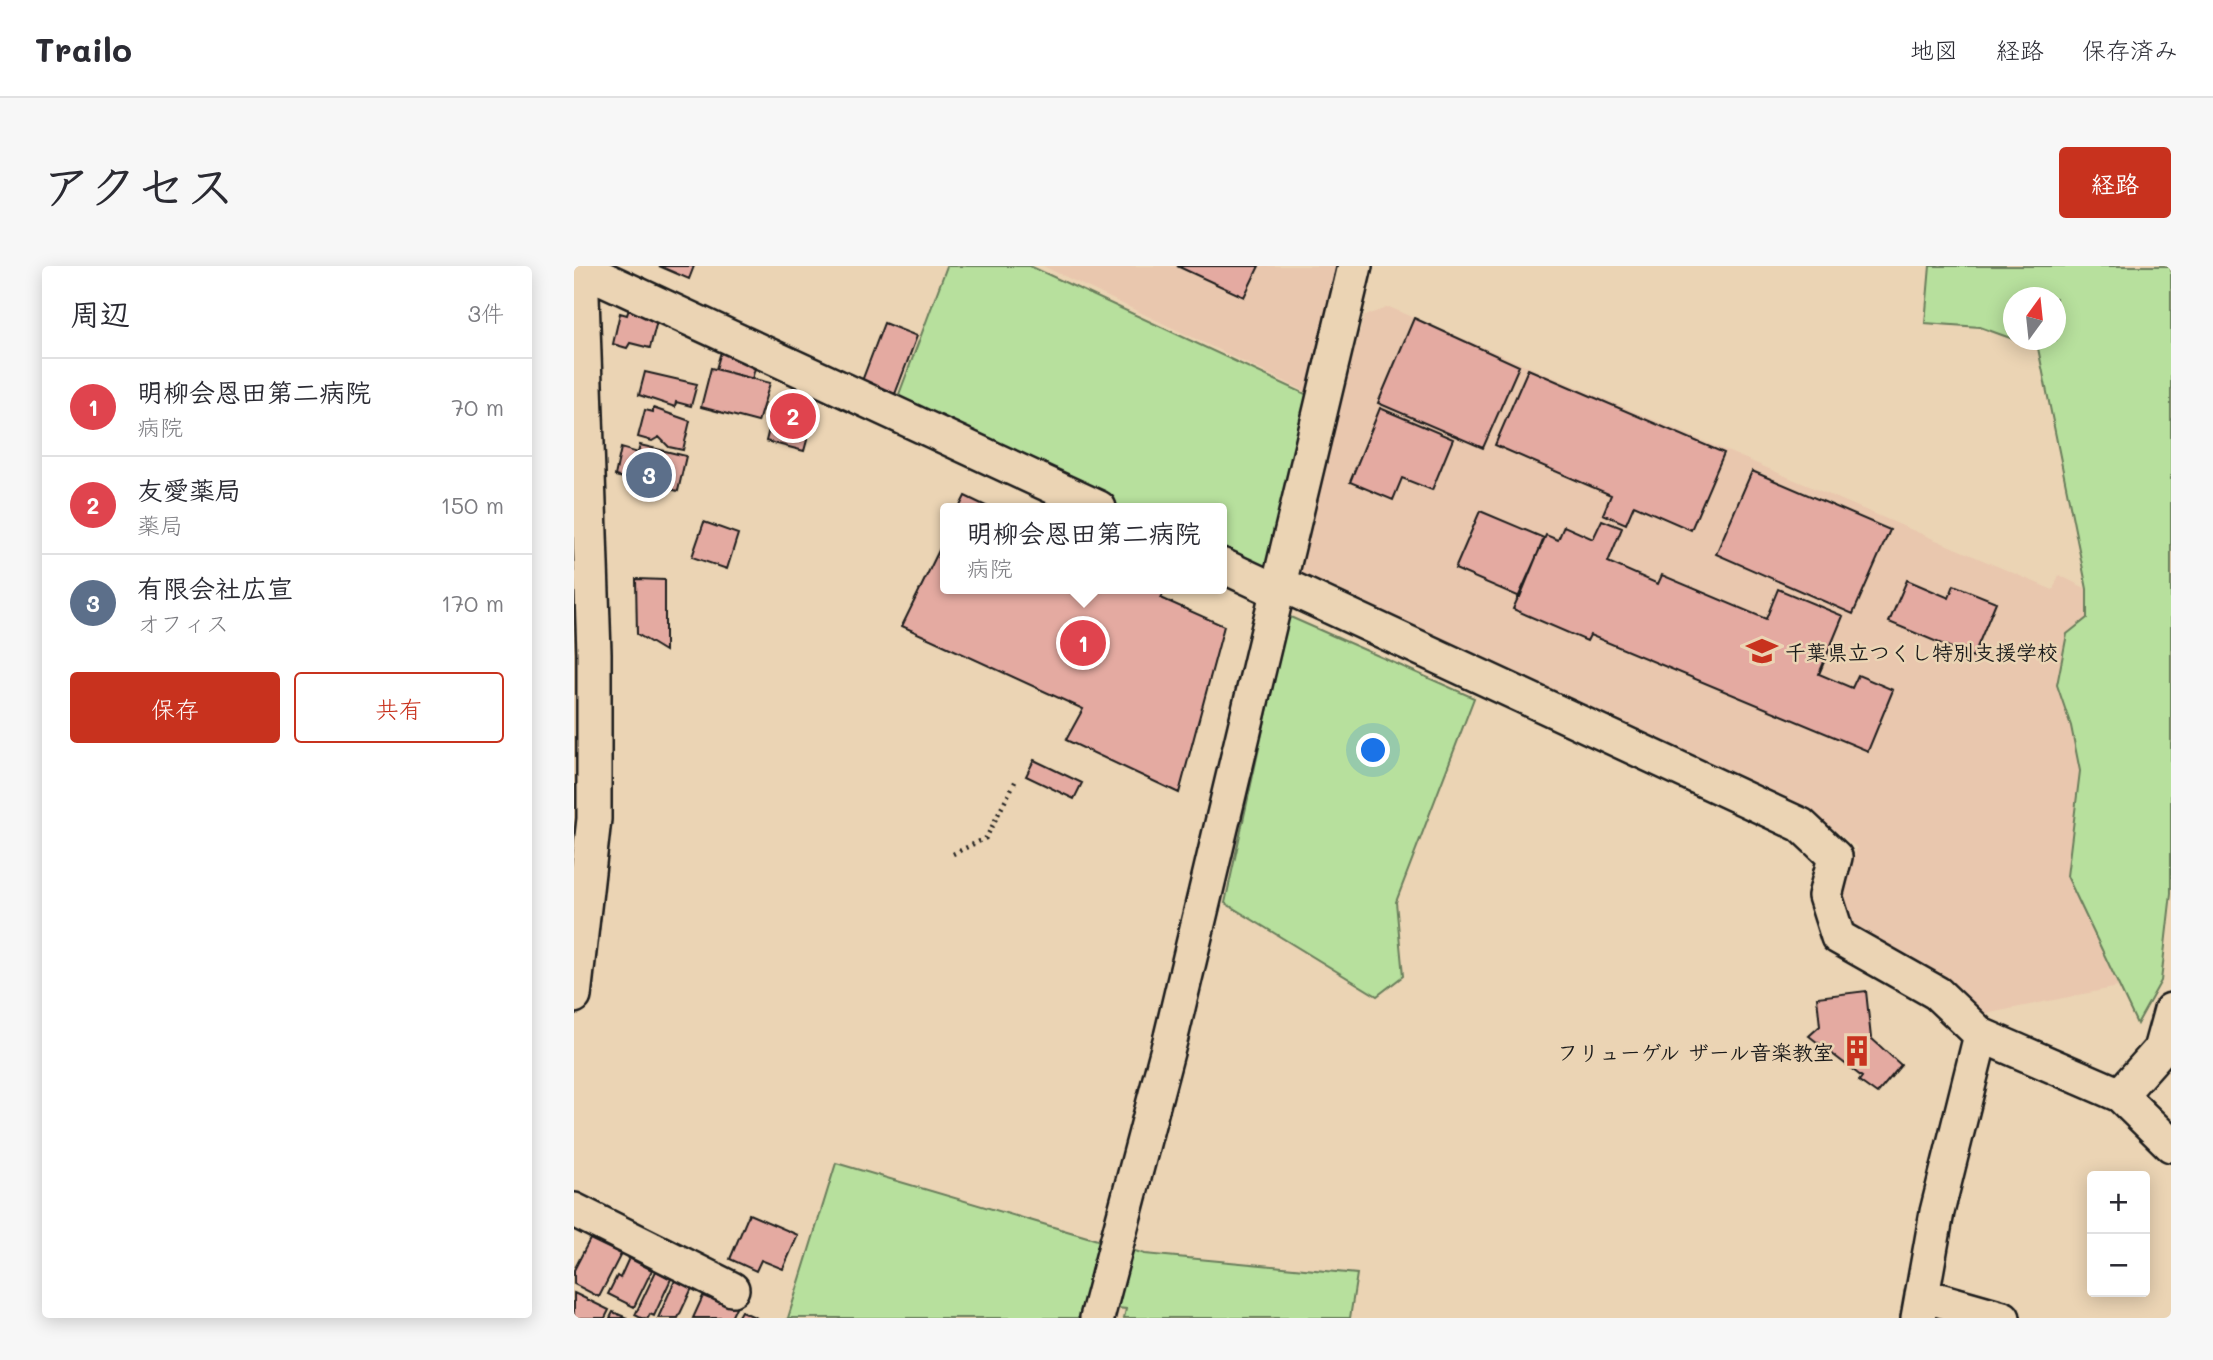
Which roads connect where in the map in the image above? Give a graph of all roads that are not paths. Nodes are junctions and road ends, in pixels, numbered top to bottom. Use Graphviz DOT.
graph roads {
  1 [pos="1355,266"];
  2 [pos="579,267"];
  3 [pos="1088,503"];
  4 [pos="1227,567"];
  5 [pos="1278,587"];
  6 [pos="584,722"];
  7 [pos="574,996"];
  8 [pos="2171,1010"];
  9 [pos="1981,1035"];
  10 [pos="2120,1095"];
  11 [pos="2171,1145"];
  12 [pos="574,1210"];
  13 [pos="732,1289"];
  14 [pos="1920,1307"];
  15 [pos="1097,1318"];
  16 [pos="2003,1318"];
  1 -- 5 [label="street"];
  2 -- 3 [label="street"];
  2 -- 6 [label="street"];
  4 -- 5 [label="street"];
  5 -- 9 [label="street"];
  5 -- 15 [label="street"];
  6 -- 7 [label="street"];
  8 -- 10 [label="street"];
  9 -- 10 [label="street"];
  9 -- 14 [label="street"];
  10 -- 11 [label="street"];
  12 -- 13 [label="street"];
  14 -- 16 [label="street"];
}
